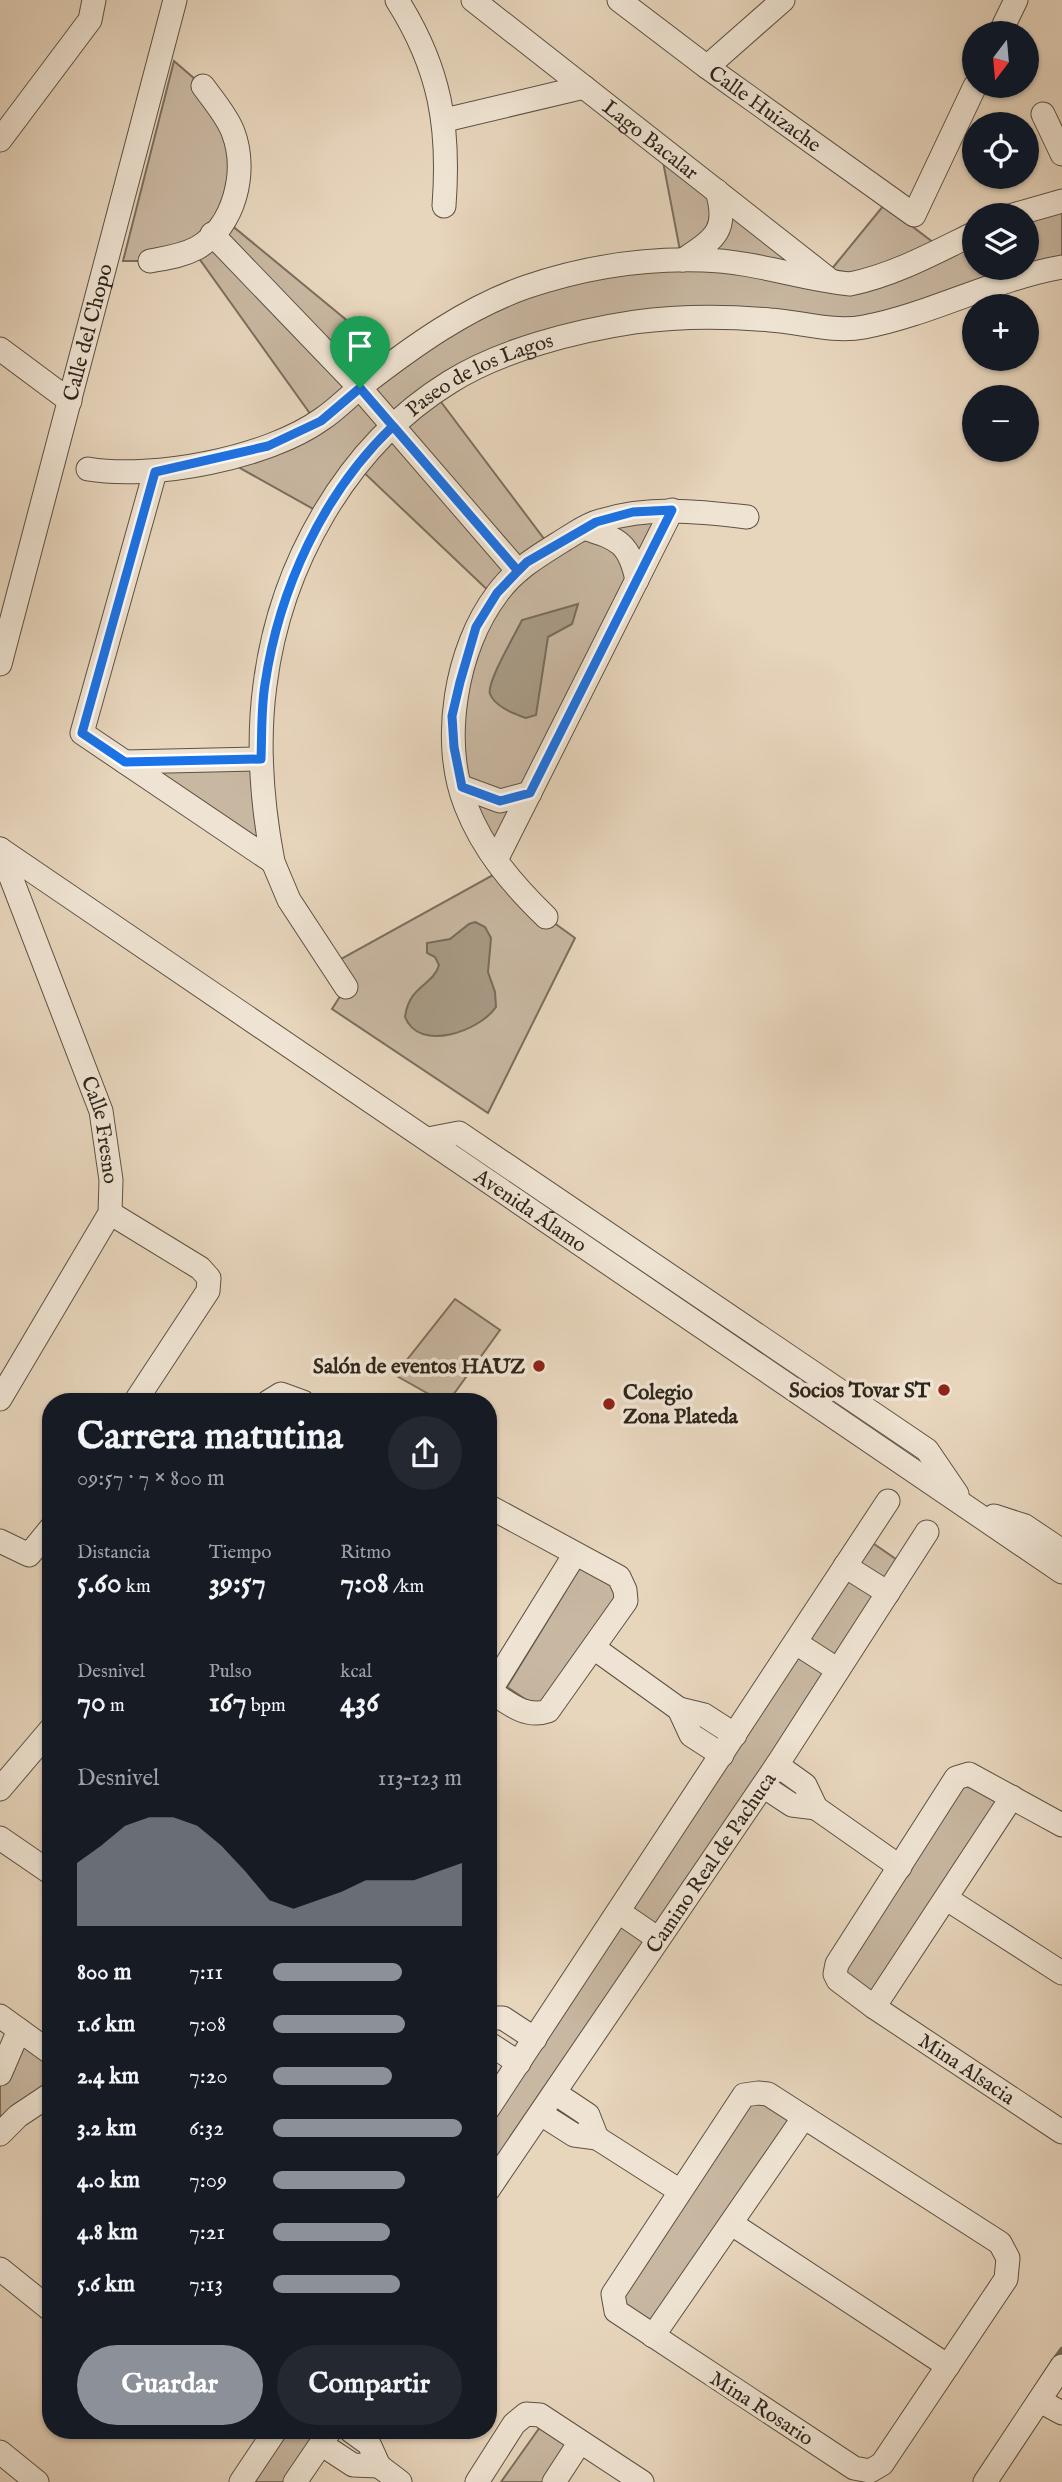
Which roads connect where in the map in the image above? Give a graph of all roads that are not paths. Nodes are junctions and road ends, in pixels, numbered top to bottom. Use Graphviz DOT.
graph roads {
  1 [pos="94,0"];
  2 [pos="175,0"];
  3 [pos="473,0"];
  4 [pos="619,0"];
  5 [pos="783,0"];
  6 [pos="1016,0"];
  7 [pos="407,6"];
  8 [pos="1006,21"];
  9 [pos="706,67"];
  10 [pos="203,86"];
  11 [pos="584,87"];
  12 [pos="969,98"];
  13 [pos="1043,114"];
  14 [pos="445,120"];
  15 [pos="1,138"];
  16 [pos="1062,154"];
  17 [pos="717,191"];
  18 [pos="1062,201"];
  19 [pos="443,206"];
  20 [pos="1039,208"];
  21 [pos="212,234"];
  22 [pos="962,239"];
  23 [pos="150,261"];
  24 [pos="682,261"];
  25 [pos="1062,267"];
  26 [pos="834,282"];
  27 [pos="0,349"];
  28 [pos="360,388"];
  29 [pos="70,401"];
  30 [pos="393,426"];
  31 [pos="88,469"];
  32 [pos="155,472"];
  33 [pos="672,510"];
  34 [pos="747,517"];
  35 [pos="584,528"];
  36 [pos="518,571"];
  37 [pos="636,580"];
  38 [pos="0,664"];
  39 [pos="261,759"];
  40 [pos="125,762"];
  41 [pos="462,787"];
  42 [pos="530,793"];
  43 [pos="0,849"];
  44 [pos="496,860"];
  45 [pos="272,862"];
  46 [pos="546,917"];
  47 [pos="346,987"];
  48 [pos="110,1213"];
  49 [pos="141,1393"];
  50 [pos="0,1399"];
  51 [pos="888,1500"];
  52 [pos="965,1506"];
  53 [pos="497,1511"];
  54 [pos="927,1532"];
  55 [pos="42,1539"];
  56 [pos="0,1541"];
  57 [pos="1062,1551"];
  58 [pos="575,1554"];
  59 [pos="845,1566"];
  60 [pos="1062,1572"];
  61 [pos="888,1593"];
  62 [pos="796,1643"];
  63 [pos="594,1648"];
  64 [pos="838,1670"];
  65 [pos="497,1677"];
  66 [pos="497,1695"];
  67 [pos="679,1709"];
  68 [pos="735,1735"];
  69 [pos="42,1740"];
  70 [pos="722,1755"];
  71 [pos="777,1765"];
  72 [pos="763,1786"];
  73 [pos="0,1789"];
  74 [pos="1012,1797"];
  75 [pos="816,1808"];
  76 [pos="1062,1825"];
  77 [pos="0,1838"];
  78 [pos="42,1867"];
  79 [pos="900,1867"];
  80 [pos="947,1899"];
  81 [pos="619,1912"];
  82 [pos="657,1937"];
  83 [pos="1062,1973"];
  84 [pos="874,2007"];
  85 [pos="0,2016"];
  86 [pos="497,2018"];
  87 [pos="19,2030"];
  88 [pos="535,2039"];
  89 [pos="42,2047"];
  90 [pos="497,2049"];
  91 [pos="519,2063"];
  92 [pos="0,2074"];
  93 [pos="555,2093"];
  94 [pos="497,2096"];
  95 [pos="42,2100"];
  96 [pos="541,2114"];
  97 [pos="804,2117"];
  98 [pos="1062,2132"];
  99 [pos="0,2134"];
  100 [pos="597,2138"];
  101 [pos="497,2177"];
  102 [pos="680,2191"];
  103 [pos="732,2224"];
  104 [pos="0,2269"];
  105 [pos="42,2303"];
  106 [pos="653,2336"];
  107 [pos="1062,2366"];
  108 [pos="948,2367"];
  109 [pos="1040,2401"];
  110 [pos="1062,2413"];
  111 [pos="270,2439"];
  112 [pos="324,2439"];
  113 [pos="327,2439"];
  114 [pos="362,2439"];
  115 [pos="580,2442"];
  116 [pos="0,2452"];
  117 [pos="379,2466"];
  118 [pos="37,2482"];
  119 [pos="241,2482"];
  120 [pos="295,2482"];
  121 [pos="400,2482"];
  122 [pos="477,2482"];
  123 [pos="554,2482"];
  124 [pos="642,2482"];
  125 [pos="985,2482"];
  1 -- 15 [label="street"];
  2 -- 29 [label="street, Calle del Chopo"];
  3 -- 11 [label="street, Lago Bacalar"];
  4 -- 9 [label="street, Calle Huizache"];
  5 -- 9 [label="street"];
  6 -- 8 [label="street"];
  7 -- 14 [label="street"];
  9 -- 12 [label="street, Calle Huizache"];
  10 -- 21 [label="street"];
  11 -- 14 [label="street, Lago Bacalar"];
  11 -- 17 [label="street, Lago Bacalar"];
  13 -- 16 [label="street"];
  14 -- 19 [label="street"];
  17 -- 24 [label="street, Lago Bacalar"];
  17 -- 26 [label="street, Lago Bacalar"];
  18 -- 20 [label="street"];
  21 -- 23 [label="street"];
  21 -- 28 [label="street, Paseo de los Lagos"];
  22 -- 26 [label="street"];
  24 -- 26 [label="street"];
  24 -- 28 [label="street"];
  25 -- 30 [label="street, Paseo de los Lagos"];
  27 -- 29 [label="street"];
  28 -- 30 [label="street, Paseo de los Lagos"];
  28 -- 32 [label="street"];
  29 -- 38 [label="street, Calle del Chopo"];
  30 -- 36 [label="street"];
  30 -- 39 [label="street"];
  31 -- 32 [label="street"];
  32 -- 40 [label="street"];
  33 -- 34 [label="street"];
  33 -- 35 [label="street"];
  33 -- 37 [label="street"];
  35 -- 36 [label="street"];
  35 -- 37 [label="street"];
  36 -- 41 [label="street"];
  37 -- 42 [label="street"];
  39 -- 40 [label="street"];
  39 -- 45 [label="street"];
  40 -- 45 [label="street"];
  41 -- 42 [label="street"];
  41 -- 44 [label="street"];
  42 -- 44 [label="street"];
  43 -- 48 [label="street, Calle Fresno"];
  43 -- 52 [label="street, Avenida Álamo"];
  44 -- 46 [label="street"];
  45 -- 47 [label="street"];
  48 -- 49 [label="street"];
  48 -- 50 [label="street, Calle Fresno"];
  51 -- 59 [label="street"];
  52 -- 57 [label="street"];
  52 -- 60 [label="street, Avenida Álamo"];
  53 -- 58 [label="street"];
  54 -- 61 [label="street, Camino Real de Pachuca"];
  55 -- 56 [label="street"];
  58 -- 63 [label="street"];
  58 -- 65 [label="street"];
  59 -- 61 [label="street"];
  59 -- 62 [label="street"];
  61 -- 64 [label="street, Camino Real de Pachuca"];
  62 -- 64 [label="street"];
  62 -- 68 [label="street"];
  63 -- 66 [label="street"];
  63 -- 67 [label="street"];
  64 -- 71 [label="street, Camino Real de Pachuca"];
  67 -- 68 [label="street"];
  67 -- 70 [label="street"];
  68 -- 70 [label="street"];
  69 -- 73 [label="street"];
  70 -- 81 [label="street"];
  71 -- 72 [label="street, Camino Real de Pachuca"];
  71 -- 75 [label="street"];
  72 -- 75 [label="street"];
  72 -- 82 [label="street, Camino Real de Pachuca"];
  74 -- 76 [label="street, Mina Alsacia"];
  74 -- 79 [label="street, Mina Alsacia"];
  74 -- 80 [label="street"];
  75 -- 79 [label="street"];
  77 -- 78 [label="street"];
  79 -- 84 [label="street, Mina Alsacia"];
  80 -- 83 [label="street"];
  80 -- 84 [label="street"];
  81 -- 82 [label="street"];
  81 -- 88 [label="street"];
  82 -- 93 [label="street, Camino Real de Pachuca"];
  84 -- 98 [label="street, Mina Alsacia"];
  85 -- 87 [label="street"];
  86 -- 88 [label="street"];
  87 -- 89 [label="street"];
  87 -- 92 [label="street"];
  88 -- 91 [label="street"];
  90 -- 91 [label="street"];
  91 -- 94 [label="street"];
  93 -- 96 [label="street, Camino Real de Pachuca"];
  93 -- 100 [label="street"];
  95 -- 99 [label="street"];
  96 -- 100 [label="street"];
  96 -- 101 [label="street, Camino Real de Pachuca"];
  97 -- 102 [label="street, Mina Rosario"];
  97 -- 103 [label="street"];
  97 -- 108 [label="street, Mina Rosario"];
  100 -- 102 [label="street"];
  102 -- 106 [label="street, Mina Rosario"];
  103 -- 106 [label="street"];
  103 -- 108 [label="street"];
  104 -- 105 [label="street"];
  106 -- 108 [label="street, Mina Rosario"];
  107 -- 109 [label="street"];
  109 -- 110 [label="street"];
  109 -- 125 [label="street"];
  111 -- 119 [label="street"];
  112 -- 120 [label="street"];
  113 -- 117 [label="street"];
  114 -- 117 [label="street"];
  115 -- 122 [label="street"];
  115 -- 123 [label="street"];
  115 -- 124 [label="street"];
  116 -- 118 [label="street"];
  117 -- 121 [label="street"];
}
